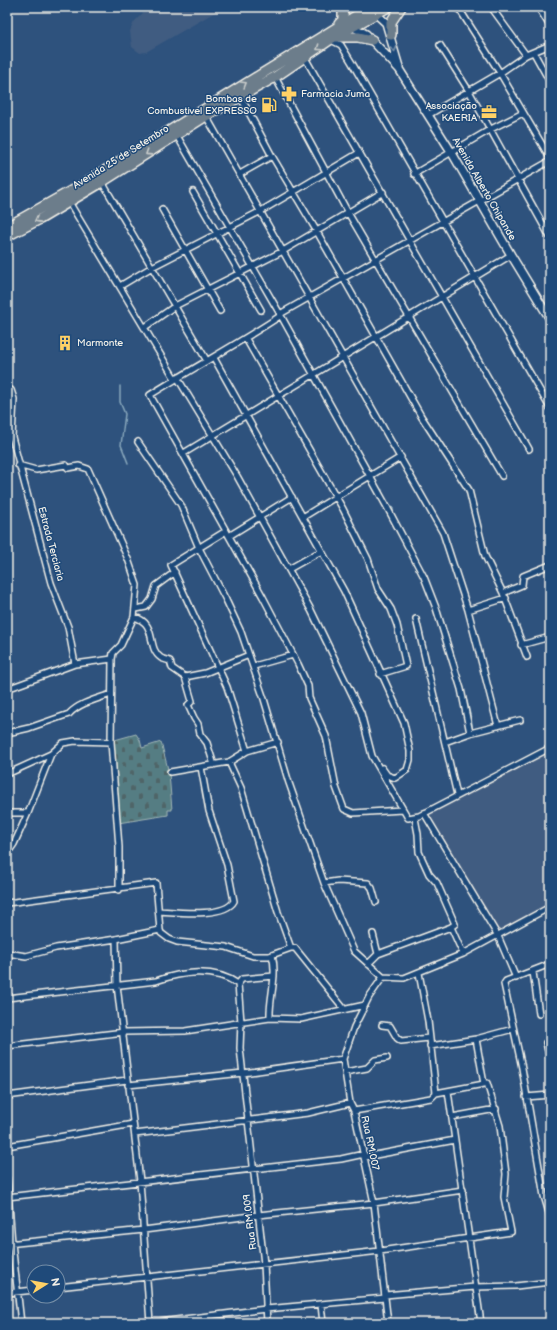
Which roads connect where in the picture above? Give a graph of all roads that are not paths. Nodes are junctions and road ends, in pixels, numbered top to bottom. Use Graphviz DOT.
graph roads {
  1 [pos="343,7"];
  2 [pos="388,7"];
  3 [pos="400,7"];
  4 [pos="458,7"];
  5 [pos="491,7"];
  6 [pos="538,7"];
  7 [pos="372,9"];
  8 [pos="350,24"];
  9 [pos="550,26"];
  10 [pos="391,35"];
  11 [pos="332,36"];
  12 [pos="372,40"];
  13 [pos="440,45"];
  14 [pos="550,45"];
  15 [pos="534,53"];
  16 [pos="303,54"];
  17 [pos="526,55"];
  18 [pos="399,69"];
  19 [pos="500,73"];
  20 [pos="275,77"];
  21 [pos="550,82"];
  22 [pos="469,91"];
  23 [pos="240,96"];
  24 [pos="523,113"];
  25 [pos="428,114"];
  26 [pos="206,116"];
  27 [pos="490,129"];
  28 [pos="176,134"];
  29 [pos="359,153"];
  30 [pos="452,153"];
  31 [pos="272,156"];
  32 [pos="550,160"];
  33 [pos="240,174"];
  34 [pos="326,174"];
  35 [pos="414,174"];
  36 [pos="518,180"];
  37 [pos="102,182"];
  38 [pos="193,192"];
  39 [pos="383,192"];
  40 [pos="293,193"];
  41 [pos="479,200"];
  42 [pos="68,202"];
  43 [pos="162,209"];
  44 [pos="261,211"];
  45 [pos="347,212"];
  46 [pos="443,223"];
  47 [pos="7,227"];
  48 [pos="230,227"];
  49 [pos="316,230"];
  50 [pos="217,235"];
  51 [pos="550,235"];
  52 [pos="7,236"];
  53 [pos="410,239"];
  54 [pos="186,250"];
  55 [pos="283,251"];
  56 [pos="511,255"];
  57 [pos="376,259"];
  58 [pos="152,266"];
  59 [pos="252,267"];
  60 [pos="239,273"];
  61 [pos="476,277"];
  62 [pos="342,278"];
  63 [pos="120,286"];
  64 [pos="209,290"];
  65 [pos="309,296"];
  66 [pos="442,296"];
  67 [pos="175,306"];
  68 [pos="261,310"];
  69 [pos="220,311"];
  70 [pos="280,315"];
  71 [pos="409,317"];
  72 [pos="550,318"];
  73 [pos="145,327"];
  74 [pos="376,336"];
  75 [pos="246,339"];
  76 [pos="343,356"];
  77 [pos="214,358"];
  78 [pos="208,361"];
  79 [pos="313,375"];
  80 [pos="176,378"];
  81 [pos="11,390"];
  82 [pos="278,396"];
  83 [pos="550,408"];
  84 [pos="247,416"];
  85 [pos="213,436"];
  86 [pos="138,442"];
  87 [pos="529,449"];
  88 [pos="184,454"];
  89 [pos="401,457"];
  90 [pos="18,465"];
  91 [pos="502,476"];
  92 [pos="370,477"];
  93 [pos="292,497"];
  94 [pos="336,498"];
  95 [pos="302,517"];
  96 [pos="261,518"];
  97 [pos="227,534"];
  98 [pos="199,548"];
  99 [pos="322,550"];
  100 [pos="550,565"];
  101 [pos="288,569"];
  102 [pos="175,572"];
  103 [pos="505,596"];
  104 [pos="136,609"];
  105 [pos="468,610"];
  106 [pos="134,617"];
  107 [pos="416,619"];
  108 [pos="550,637"];
  109 [pos="521,645"];
  110 [pos="249,655"];
  111 [pos="293,655"];
  112 [pos="527,657"];
  113 [pos="112,659"];
  114 [pos="75,664"];
  115 [pos="254,666"];
  116 [pos="218,667"];
  117 [pos="380,674"];
  118 [pos="185,677"];
  119 [pos="7,689"];
  120 [pos="111,694"];
  121 [pos="520,720"];
  122 [pos="498,726"];
  123 [pos="7,733"];
  124 [pos="470,733"];
  125 [pos="111,742"];
  126 [pos="278,742"];
  127 [pos="445,742"];
  128 [pos="550,748"];
  129 [pos="247,751"];
  130 [pos="50,754"];
  131 [pos="229,762"];
  132 [pos="376,763"];
  133 [pos="214,765"];
  134 [pos="201,768"];
  135 [pos="170,772"];
  136 [pos="7,774"];
  137 [pos="457,796"];
  138 [pos="402,810"];
  139 [pos="7,813"];
  140 [pos="28,813"];
  141 [pos="424,813"];
  142 [pos="415,818"];
  143 [pos="7,854"];
  144 [pos="324,883"];
  145 [pos="119,890"];
  146 [pos="376,902"];
  147 [pos="7,904"];
  148 [pos="550,907"];
  149 [pos="159,911"];
  150 [pos="451,927"];
  151 [pos="160,930"];
  152 [pos="373,934"];
  153 [pos="498,936"];
  154 [pos="116,939"];
  155 [pos="291,948"];
  156 [pos="7,953"];
  157 [pos="378,954"];
  158 [pos="463,954"];
  159 [pos="272,955"];
  160 [pos="368,964"];
  161 [pos="550,964"];
  162 [pos="533,972"];
  163 [pos="419,973"];
  164 [pos="274,976"];
  165 [pos="383,977"];
  166 [pos="516,978"];
  167 [pos="238,984"];
  168 [pos="117,985"];
  169 [pos="7,998"];
  170 [pos="365,1005"];
  171 [pos="344,1010"];
  172 [pos="539,1014"];
  173 [pos="270,1018"];
  174 [pos="241,1022"];
  175 [pos="382,1025"];
  176 [pos="513,1029"];
  177 [pos="124,1032"];
  178 [pos="429,1038"];
  179 [pos="476,1039"];
  180 [pos="546,1043"];
  181 [pos="7,1046"];
  182 [pos="430,1046"];
  183 [pos="387,1058"];
  184 [pos="344,1059"];
  185 [pos="550,1059"];
  186 [pos="345,1072"];
  187 [pos="243,1074"];
  188 [pos="128,1082"];
  189 [pos="484,1084"];
  190 [pos="448,1091"];
  191 [pos="436,1093"];
  192 [pos="550,1095"];
  193 [pos="7,1096"];
  194 [pos="526,1097"];
  195 [pos="350,1103"];
  196 [pos="496,1109"];
  197 [pos="354,1111"];
  198 [pos="452,1117"];
  199 [pos="249,1120"];
  200 [pos="133,1124"];
  201 [pos="135,1134"];
  202 [pos="455,1140"];
  203 [pos="7,1146"];
  204 [pos="364,1156"];
  205 [pos="253,1168"];
  206 [pos="7,1179"];
  207 [pos="140,1181"];
  208 [pos="463,1190"];
  209 [pos="550,1194"];
  210 [pos="544,1196"];
  211 [pos="8,1197"];
  212 [pos="374,1203"];
  213 [pos="258,1215"];
  214 [pos="550,1216"];
  215 [pos="144,1230"];
  216 [pos="470,1238"];
  217 [pos="9,1244"];
  218 [pos="380,1251"];
  219 [pos="264,1264"];
  220 [pos="146,1278"];
  221 [pos="550,1282"];
  222 [pos="66,1286"];
  223 [pos="475,1287"];
  224 [pos="26,1291"];
  225 [pos="17,1292"];
  226 [pos="7,1293"];
  227 [pos="385,1297"];
  228 [pos="321,1305"];
  229 [pos="266,1309"];
  230 [pos="193,1320"];
  231 [pos="21,1323"];
  232 [pos="150,1323"];
  233 [pos="267,1323"];
  234 [pos="323,1323"];
  235 [pos="388,1323"];
  236 [pos="481,1323"];
  1 -- 11 [label="highway"];
  2 -- 7 [label="highway, Avenida 25 de Setembro"];
  3 -- 10 [label="highway"];
  4 -- 19 [label="street"];
  5 -- 17 [label="street"];
  6 -- 9 [label="street"];
  7 -- 8 [label="highway, Avenida 25 de Setembro"];
  7 -- 10 [label="main road"];
  8 -- 11 [label="highway, Avenida 25 de Setembro"];
  8 -- 12 [label="main road"];
  10 -- 18 [label="main road, one-way"];
  11 -- 12 [label="highway"];
  11 -- 16 [label="highway, Avenida 25 de Setembro"];
  11 -- 35 [label="street"];
  12 -- 18 [label="main road"];
  13 -- 22 [label="street"];
  14 -- 15 [label="street"];
  15 -- 17 [label="street"];
  15 -- 21 [label="street"];
  16 -- 20 [label="highway, Avenida 25 de Setembro"];
  16 -- 29 [label="street"];
  47 -- 16 [label="highway, Avenida 25 de Setembro, one-way"];
  17 -- 19 [label="street"];
  18 -- 25 [label="main road, Avenida Alberto Chipande"];
  19 -- 22 [label="street"];
  19 -- 24 [label="street"];
  20 -- 23 [label="highway, Avenida 25 de Setembro"];
  20 -- 34 [label="street"];
  22 -- 25 [label="street"];
  22 -- 27 [label="street"];
  23 -- 26 [label="highway, Avenida 25 de Setembro"];
  23 -- 31 [label="street"];
  24 -- 27 [label="street"];
  24 -- 32 [label="street"];
  25 -- 30 [label="main road, Avenida Alberto Chipande"];
  26 -- 28 [label="highway, Avenida 25 de Setembro"];
  26 -- 33 [label="street"];
  27 -- 30 [label="street"];
  27 -- 36 [label="street"];
  28 -- 37 [label="highway, Avenida 25 de Setembro, one-way"];
  28 -- 48 [label="street"];
  29 -- 34 [label="street"];
  29 -- 39 [label="street"];
  30 -- 35 [label="street"];
  30 -- 41 [label="main road, Avenida Alberto Chipande"];
  31 -- 33 [label="street"];
  31 -- 40 [label="street"];
  32 -- 36 [label="street"];
  33 -- 44 [label="street"];
  34 -- 40 [label="street"];
  34 -- 45 [label="street"];
  35 -- 46 [label="street"];
  36 -- 41 [label="street"];
  36 -- 51 [label="street"];
  37 -- 42 [label="highway, Avenida 25 de Setembro"];
  37 -- 58 [label="street"];
  38 -- 50 [label="street"];
  39 -- 45 [label="street"];
  39 -- 53 [label="street"];
  40 -- 44 [label="street"];
  40 -- 49 [label="street"];
  41 -- 46 [label="street"];
  41 -- 56 [label="main road, Avenida Alberto Chipande"];
  42 -- 52 [label="highway, Avenida 25 de Setembro, one-way"];
  42 -- 63 [label="street"];
  43 -- 54 [label="street"];
  44 -- 48 [label="street"];
  44 -- 55 [label="street"];
  45 -- 49 [label="street"];
  45 -- 57 [label="street"];
  46 -- 53 [label="street"];
  46 -- 61 [label="street"];
  48 -- 50 [label="street"];
  48 -- 59 [label="street"];
  49 -- 55 [label="street"];
  49 -- 62 [label="street"];
  50 -- 54 [label="street"];
  50 -- 60 [label="street"];
  53 -- 57 [label="street"];
  53 -- 66 [label="street"];
  54 -- 58 [label="street"];
  54 -- 64 [label="street"];
  55 -- 59 [label="street"];
  55 -- 65 [label="street"];
  56 -- 61 [label="street"];
  56 -- 72 [label="main road, Avenida Alberto Chipande"];
  57 -- 62 [label="street"];
  57 -- 71 [label="street"];
  58 -- 63 [label="street"];
  58 -- 67 [label="street"];
  59 -- 60 [label="street"];
  59 -- 70 [label="street"];
  60 -- 64 [label="street"];
  60 -- 68 [label="street"];
  61 -- 66 [label="street"];
  61 -- 83 [label="street"];
  62 -- 65 [label="street"];
  62 -- 74 [label="street"];
  63 -- 73 [label="street"];
  64 -- 67 [label="street"];
  64 -- 69 [label="street"];
  65 -- 70 [label="street"];
  65 -- 76 [label="street"];
  66 -- 71 [label="street"];
  66 -- 87 [label="street"];
  67 -- 73 [label="street"];
  67 -- 78 [label="street"];
  70 -- 75 [label="street"];
  70 -- 79 [label="street"];
  71 -- 74 [label="street"];
  71 -- 91 [label="street"];
  73 -- 80 [label="street"];
  74 -- 76 [label="street"];
  74 -- 103 [label="street"];
  75 -- 77 [label="street"];
  75 -- 82 [label="street"];
  76 -- 79 [label="street"];
  76 -- 89 [label="street"];
  77 -- 78 [label="street"];
  77 -- 84 [label="street"];
  78 -- 80 [label="street"];
  79 -- 82 [label="street"];
  79 -- 92 [label="street"];
  80 -- 85 [label="street"];
  80 -- 88 [label="street"];
  81 -- 90 [label="street, Estrada Terciaria"];
  82 -- 84 [label="street"];
  82 -- 94 [label="street"];
  84 -- 85 [label="street"];
  84 -- 93 [label="street"];
  85 -- 88 [label="street"];
  85 -- 96 [label="street"];
  86 -- 98 [label="street"];
  88 -- 97 [label="street"];
  89 -- 92 [label="street"];
  89 -- 105 [label="street"];
  90 -- 104 [label="street"];
  90 -- 114 [label="street, Estrada Terciaria"];
  92 -- 94 [label="street"];
  92 -- 124 [label="street"];
  93 -- 95 [label="street"];
  93 -- 96 [label="street"];
  94 -- 95 [label="street"];
  94 -- 117 [label="street"];
  95 -- 99 [label="street"];
  96 -- 97 [label="street"];
  96 -- 101 [label="street"];
  97 -- 98 [label="street"];
  97 -- 111 [label="street"];
  98 -- 102 [label="street"];
  98 -- 110 [label="street"];
  99 -- 101 [label="street"];
  99 -- 117 [label="street"];
  100 -- 103 [label="street"];
  101 -- 132 [label="street"];
  102 -- 104 [label="street"];
  102 -- 116 [label="street"];
  103 -- 105 [label="street"];
  103 -- 109 [label="street"];
  104 -- 106 [label="street"];
  105 -- 122 [label="street"];
  106 -- 113 [label="street"];
  106 -- 118 [label="street"];
  107 -- 127 [label="street"];
  108 -- 109 [label="street"];
  109 -- 112 [label="street"];
  110 -- 115 [label="street"];
  110 -- 116 [label="street"];
  111 -- 115 [label="street"];
  111 -- 138 [label="street"];
  113 -- 114 [label="street"];
  113 -- 120 [label="street"];
  114 -- 119 [label="street"];
  115 -- 126 [label="street"];
  116 -- 118 [label="street"];
  116 -- 129 [label="street"];
  117 -- 132 [label="street"];
  118 -- 133 [label="street"];
  120 -- 123 [label="street"];
  120 -- 125 [label="street"];
  121 -- 122 [label="street"];
  122 -- 124 [label="street"];
  124 -- 127 [label="street"];
  125 -- 130 [label="street"];
  125 -- 145 [label="street"];
  126 -- 129 [label="street"];
  126 -- 144 [label="street"];
  127 -- 137 [label="street"];
  128 -- 137 [label="street"];
  129 -- 131 [label="street"];
  130 -- 136 [label="street"];
  130 -- 140 [label="street"];
  131 -- 133 [label="street"];
  131 -- 155 [label="street"];
  132 -- 138 [label="street"];
  133 -- 134 [label="street"];
  134 -- 135 [label="street"];
  134 -- 149 [label="street"];
  137 -- 141 [label="street"];
  138 -- 142 [label="street"];
  139 -- 140 [label="street"];
  140 -- 143 [label="street"];
  141 -- 142 [label="street"];
  141 -- 153 [label="street"];
  142 -- 150 [label="street"];
  144 -- 146 [label="street"];
  144 -- 160 [label="street"];
  145 -- 147 [label="street"];
  145 -- 149 [label="street"];
  148 -- 153 [label="street"];
  149 -- 151 [label="street"];
  150 -- 157 [label="street"];
  150 -- 158 [label="street"];
  151 -- 154 [label="street"];
  151 -- 159 [label="street"];
  152 -- 157 [label="street"];
  153 -- 158 [label="street"];
  153 -- 166 [label="street"];
  154 -- 156 [label="street"];
  154 -- 168 [label="street"];
  155 -- 159 [label="street"];
  155 -- 171 [label="street"];
  157 -- 160 [label="street"];
  158 -- 163 [label="street"];
  159 -- 164 [label="street"];
  160 -- 165 [label="street"];
  161 -- 162 [label="street"];
  162 -- 166 [label="street"];
  162 -- 172 [label="street"];
  163 -- 165 [label="street"];
  163 -- 178 [label="street"];
  164 -- 167 [label="street"];
  164 -- 173 [label="street"];
  165 -- 170 [label="street, Rua RM.007"];
  166 -- 176 [label="street"];
  167 -- 168 [label="street"];
  167 -- 174 [label="street, Rua RM.009"];
  168 -- 169 [label="street"];
  168 -- 177 [label="street"];
  170 -- 171 [label="street"];
  170 -- 184 [label="street, Rua RM.007"];
  171 -- 173 [label="street"];
  173 -- 174 [label="street"];
  174 -- 177 [label="street"];
  174 -- 187 [label="street, Rua RM.009"];
  175 -- 178 [label="street"];
  176 -- 179 [label="street"];
  176 -- 194 [label="street"];
  177 -- 181 [label="street"];
  177 -- 188 [label="street"];
  178 -- 182 [label="street"];
  179 -- 182 [label="street"];
  179 -- 189 [label="street"];
  180 -- 185 [label="street"];
  182 -- 191 [label="street"];
  183 -- 186 [label="street"];
  184 -- 186 [label="street, Rua RM.007"];
  184 -- 187 [label="street"];
  186 -- 195 [label="street, Rua RM.007"];
  187 -- 188 [label="street"];
  187 -- 199 [label="street, Rua RM.009"];
  188 -- 193 [label="street"];
  188 -- 200 [label="street"];
  189 -- 190 [label="street"];
  189 -- 196 [label="street"];
  190 -- 191 [label="street"];
  190 -- 198 [label="street"];
  191 -- 197 [label="street"];
  192 -- 194 [label="street"];
  194 -- 210 [label="street"];
  195 -- 197 [label="street, Rua RM.007"];
  195 -- 199 [label="street"];
  196 -- 198 [label="street"];
  196 -- 216 [label="street"];
  197 -- 204 [label="street, Rua RM.007"];
  198 -- 202 [label="street"];
  199 -- 201 [label="street"];
  199 -- 205 [label="street, Rua RM.009"];
  200 -- 201 [label="street"];
  200 -- 203 [label="street"];
  201 -- 207 [label="street"];
  202 -- 204 [label="street"];
  202 -- 208 [label="street"];
  204 -- 205 [label="street"];
  204 -- 212 [label="street, Rua RM.007"];
  205 -- 207 [label="street"];
  205 -- 213 [label="street, Rua RM.009"];
  206 -- 211 [label="street"];
  207 -- 211 [label="street"];
  207 -- 215 [label="street"];
  208 -- 212 [label="street"];
  208 -- 216 [label="street"];
  209 -- 210 [label="street"];
  210 -- 214 [label="street"];
  211 -- 217 [label="street"];
  212 -- 213 [label="street"];
  212 -- 218 [label="street, Rua RM.007"];
  213 -- 215 [label="street"];
  213 -- 219 [label="street, Rua RM.009"];
  215 -- 217 [label="street"];
  215 -- 220 [label="street"];
  216 -- 218 [label="street"];
  216 -- 223 [label="street"];
  217 -- 225 [label="street"];
  218 -- 219 [label="street"];
  218 -- 227 [label="street, Rua RM.007"];
  219 -- 220 [label="street"];
  219 -- 229 [label="street, Rua RM.009"];
  220 -- 222 [label="street"];
  220 -- 232 [label="street"];
  221 -- 223 [label="street"];
  223 -- 227 [label="street"];
  223 -- 236 [label="street"];
  224 -- 225 [label="street"];
  225 -- 226 [label="street"];
  225 -- 231 [label="street"];
  227 -- 228 [label="street"];
  227 -- 235 [label="street, Rua RM.007"];
  228 -- 229 [label="street"];
  228 -- 234 [label="street"];
  229 -- 230 [label="street"];
  229 -- 233 [label="street, Rua RM.009"];
  230 -- 232 [label="street"];
}
